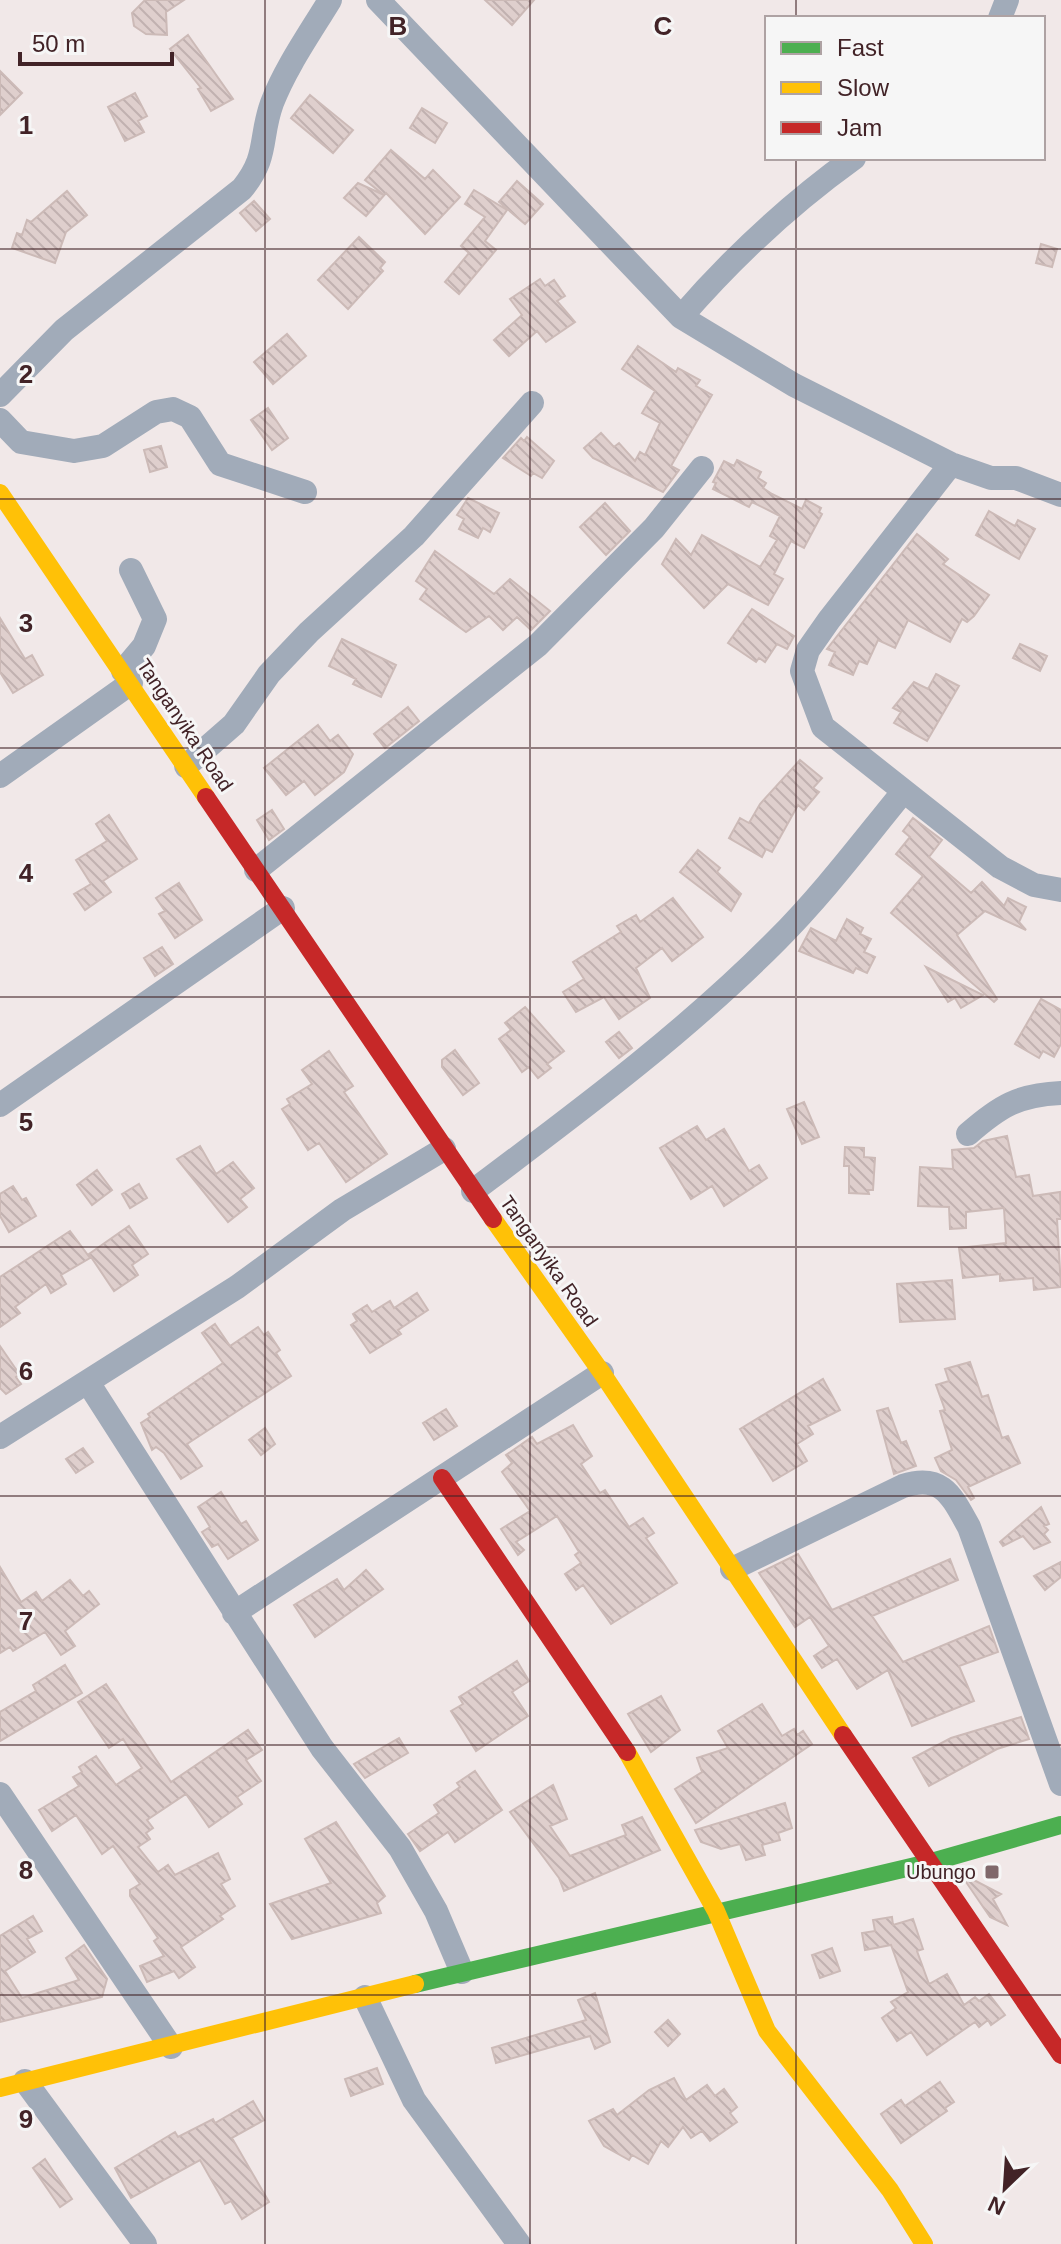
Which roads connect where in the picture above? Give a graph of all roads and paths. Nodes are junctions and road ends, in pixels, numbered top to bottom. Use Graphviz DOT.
graph roads {
  1 [pos="330,0"];
  2 [pos="378,0"];
  3 [pos="851,160"];
  4 [pos="681,317"];
  5 [pos="0,395"];
  6 [pos="532,403"];
  7 [pos="0,420"];
  8 [pos="951,464"];
  9 [pos="702,468"];
  10 [pos="305,492"];
  11 [pos="0,493"];
  12 [pos="1061,495"];
  13 [pos="131,570"];
  14 [pos="127,677"];
  15 [pos="186,766"];
  16 [pos="0,776"];
  17 [pos="903,792"];
  18 [pos="256,870"];
  19 [pos="1061,890"];
  20 [pos="283,908"];
  21 [pos="1061,1093"];
  22 [pos="0,1105"];
  23 [pos="968,1134"];
  24 [pos="444,1149"];
  25 [pos="473,1191"];
  26 [pos="602,1373"];
  27 [pos="89,1384"];
  28 [pos="0,1437"];
  29 [pos="442,1478"];
  30 [pos="732,1569"];
  31 [pos="234,1613"];
  32 [pos="1061,1784"];
  33 [pos="0,1794"];
  34 [pos="1061,1825"];
  35 [pos="928,1863"];
  36 [pos="716,1911"];
  37 [pos="462,1972"];
  38 [pos="365,1997"];
  39 [pos="171,2047"];
  40 [pos="1061,2055"];
  41 [pos="25,2081"];
  42 [pos="0,2088"];
  43 [pos="145,2244"];
  44 [pos="519,2244"];
  45 [pos="924,2244"];
  1 -- 5 [label="street"];
  2 -- 4 [label="street"];
  3 -- 4 [label="street"];
  4 -- 8 [label="street"];
  6 -- 15 [label="street"];
  7 -- 10 [label="street"];
  8 -- 12 [label="street"];
  8 -- 17 [label="street"];
  9 -- 18 [label="street"];
  11 -- 14 [label="street, Tanganyika Road"];
  13 -- 14 [label="street"];
  14 -- 15 [label="street, Tanganyika Road"];
  14 -- 16 [label="street"];
  15 -- 18 [label="street, Tanganyika Road"];
  17 -- 19 [label="street"];
  17 -- 25 [label="street"];
  18 -- 20 [label="street, Tanganyika Road"];
  20 -- 22 [label="street"];
  20 -- 24 [label="street, Tanganyika Road"];
  21 -- 23 [label="street"];
  24 -- 25 [label="street, Tanganyika Road"];
  24 -- 27 [label="street"];
  25 -- 26 [label="street, Tanganyika Road"];
  26 -- 29 [label="street"];
  26 -- 30 [label="street, Tanganyika Road"];
  27 -- 28 [label="street"];
  27 -- 31 [label="street"];
  29 -- 31 [label="street"];
  29 -- 36 [label="street"];
  30 -- 32 [label="street"];
  30 -- 35 [label="street, Tanganyika Road"];
  31 -- 37 [label="street"];
  33 -- 39 [label="street"];
  34 -- 35 [label="street"];
  35 -- 36 [label="street"];
  35 -- 40 [label="street, Tanganyika Road"];
  36 -- 37 [label="street"];
  36 -- 45 [label="street"];
  37 -- 38 [label="street"];
  38 -- 39 [label="street"];
  38 -- 44 [label="street"];
  39 -- 41 [label="street"];
  41 -- 42 [label="street"];
  41 -- 43 [label="street"];
}
